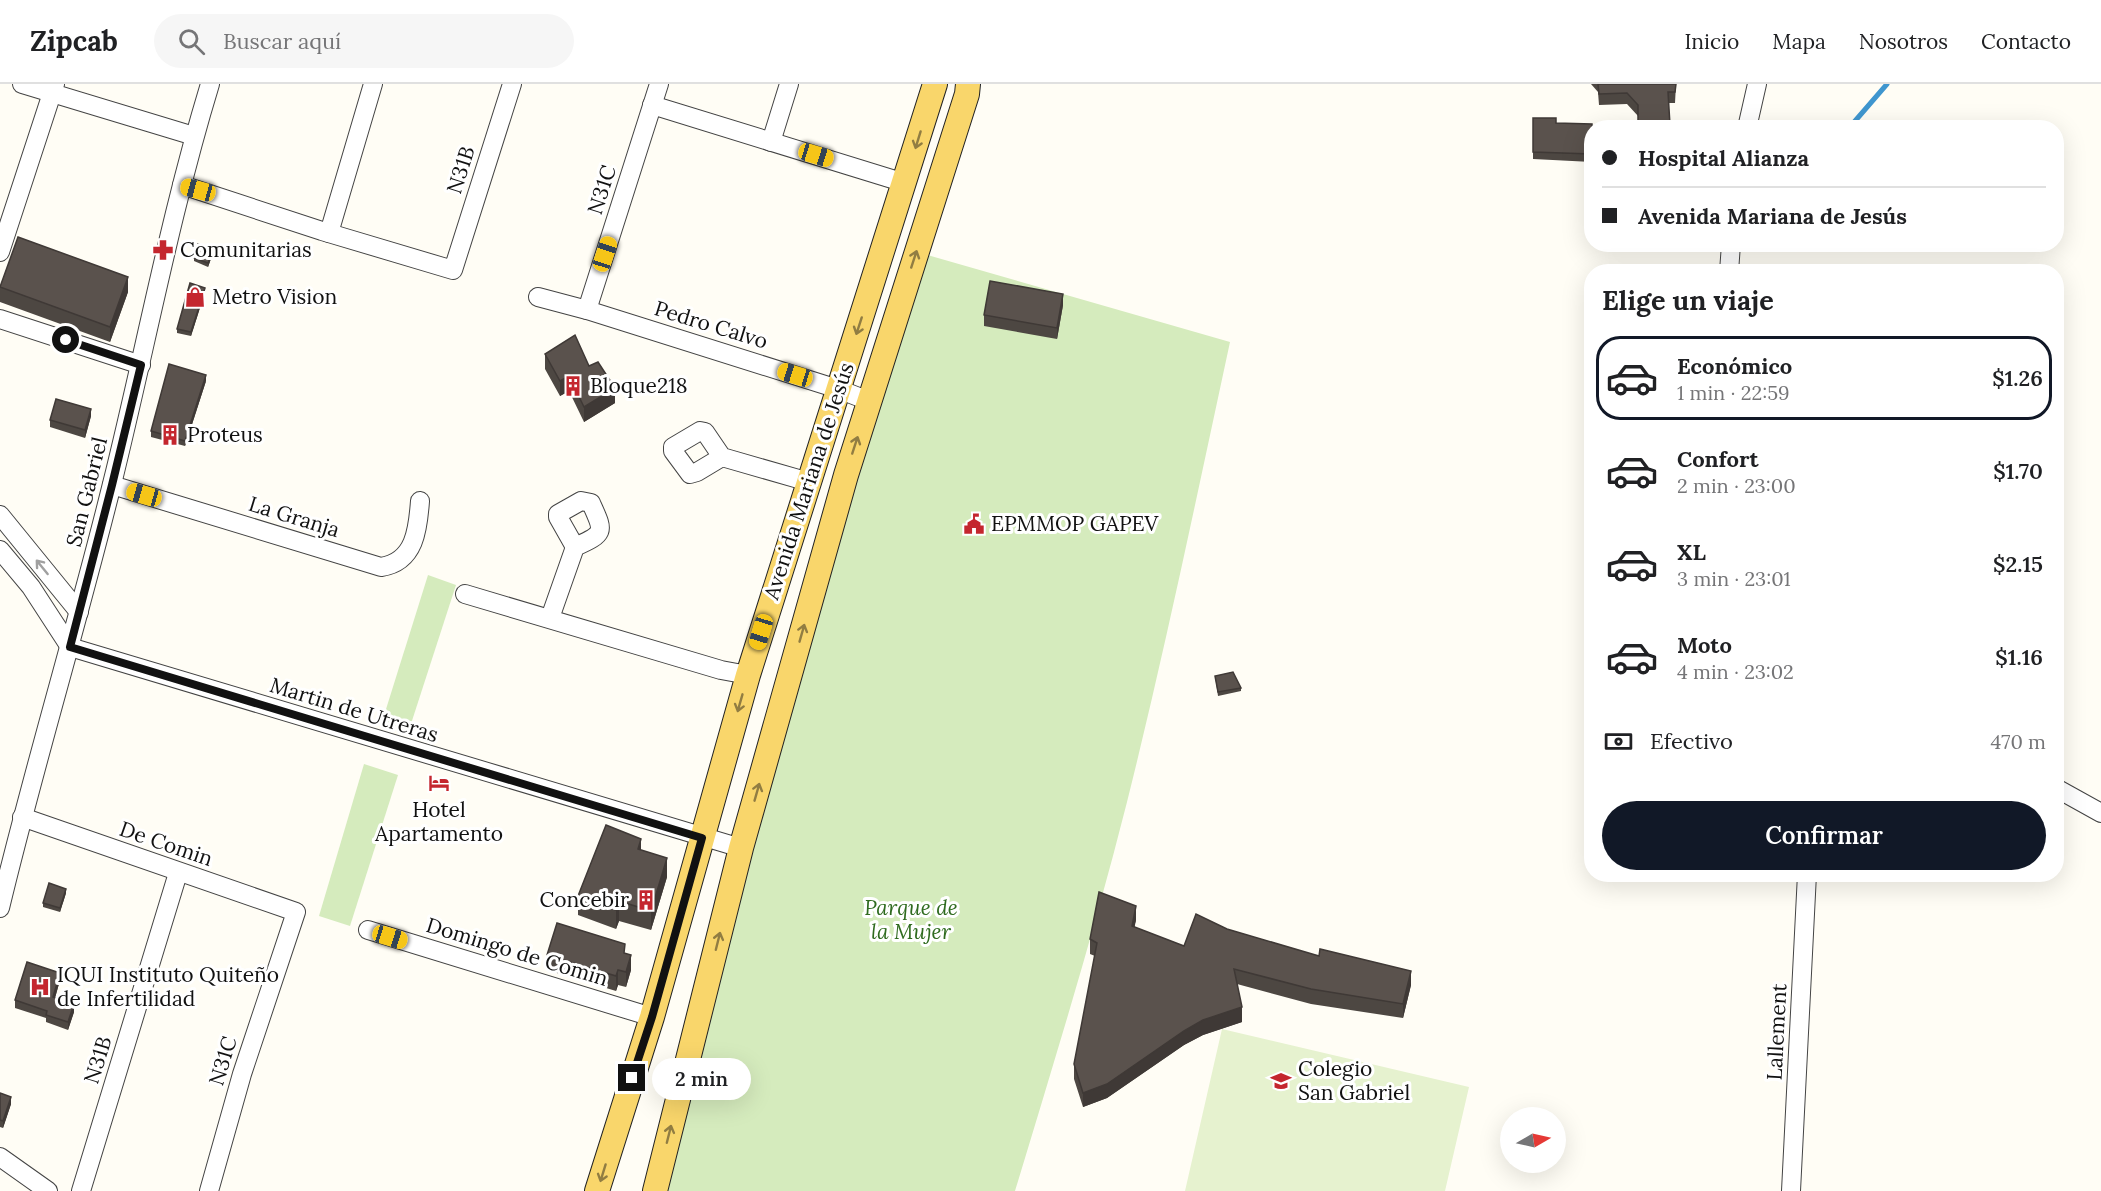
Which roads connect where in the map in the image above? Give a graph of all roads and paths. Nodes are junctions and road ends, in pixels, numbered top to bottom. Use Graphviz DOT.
graph roads {
  1 [pos="22,84"];
  2 [pos="210,84"];
  3 [pos="373,84"];
  4 [pos="512,84"];
  5 [pos="659,84"];
  6 [pos="789,84"];
  7 [pos="935,84"];
  8 [pos="1757,84"];
  9 [pos="968,87"];
  10 [pos="53,89"];
  11 [pos="652,105"];
  12 [pos="1749,120"];
  13 [pos="194,136"];
  14 [pos="771,142"];
  15 [pos="905,183"];
  16 [pos="183,185"];
  17 [pos="329,233"];
  18 [pos="0,252"];
  19 [pos="538,297"];
  20 [pos="587,310"];
  21 [pos="0,319"];
  22 [pos="141,365"];
  23 [pos="838,389"];
  24 [pos="869,401"];
  25 [pos="722,457"];
  26 [pos="811,474"];
  27 [pos="846,475"];
  28 [pos="112,485"];
  29 [pos="420,501"];
  30 [pos="0,515"];
  31 [pos="574,547"];
  32 [pos="0,550"];
  33 [pos="465,594"];
  34 [pos="79,612"];
  35 [pos="550,618"];
  36 [pos="70,647"];
  37 [pos="748,675"];
  38 [pos="2064,792"];
  39 [pos="2101,813"];
  40 [pos="22,817"];
  41 [pos="702,838"];
  42 [pos="741,848"];
  43 [pos="178,873"];
  44 [pos="1807,882"];
  45 [pos="0,909"];
  46 [pos="296,912"];
  47 [pos="368,930"];
  48 [pos="652,1017"];
  49 [pos="0,1157"];
  50 [pos="48,1191"];
  51 [pos="81,1191"];
  52 [pos="208,1191"];
  53 [pos="597,1191"];
  54 [pos="655,1191"];
  55 [pos="1791,1191"];
  1 -- 10 [label="street"];
  2 -- 13 [label="street, San Gabriel"];
  3 -- 17 [label="street"];
  4 -- 17 [label="street, N31B"];
  5 -- 11 [label="street, N31C"];
  6 -- 14 [label="street"];
  7 -- 15 [label="main road, Avenida Mariana de Jesús, one-way"];
  8 -- 12 [label="street"];
  24 -- 9 [label="main road, Avenida Mariana de Jesús, one-way"];
  10 -- 13 [label="street"];
  10 -- 18 [label="street"];
  11 -- 14 [label="street"];
  11 -- 20 [label="street, N31C"];
  13 -- 16 [label="street, San Gabriel"];
  14 -- 15 [label="street"];
  15 -- 23 [label="main road, Avenida Mariana de Jesús, one-way"];
  16 -- 17 [label="street"];
  16 -- 22 [label="street, San Gabriel"];
  19 -- 20 [label="street, Pedro Calvo"];
  20 -- 23 [label="street, Pedro Calvo"];
  21 -- 22 [label="street"];
  22 -- 28 [label="street, San Gabriel"];
  23 -- 24 [label="street, Pedro Calvo"];
  23 -- 26 [label="main road, Avenida Mariana de Jesús"];
  27 -- 24 [label="main road, Avenida Mariana de Jesús, one-way"];
  25 -- 26 [label="street"];
  26 -- 27 [label="main road"];
  26 -- 37 [label="main road, Avenida Mariana de Jesús"];
  42 -- 27 [label="main road, Avenida Mariana de Jesús, one-way"];
  28 -- 29 [label="street, La Granja"];
  28 -- 34 [label="street, San Gabriel"];
  34 -- 30 [label="street, one-way"];
  31 -- 35 [label="street"];
  32 -- 36 [label="street"];
  33 -- 35 [label="street"];
  34 -- 36 [label="street, San Gabriel"];
  35 -- 37 [label="street"];
  36 -- 40 [label="street, San Gabriel"];
  36 -- 41 [label="street, Martin de Utreras"];
  37 -- 41 [label="main road, Avenida Mariana de Jesús, one-way"];
  38 -- 39 [label="street"];
  40 -- 43 [label="street, De Comin"];
  40 -- 45 [label="street, San Gabriel"];
  41 -- 42 [label="street, Martin de Utreras"];
  41 -- 48 [label="main road, Avenida Mariana de Jesús"];
  54 -- 42 [label="main road, Avenida Mariana de Jesús, one-way"];
  43 -- 46 [label="street, De Comin"];
  43 -- 51 [label="street, N31B"];
  44 -- 55 [label="street, Lallement"];
  46 -- 52 [label="street, N31C"];
  47 -- 48 [label="street, Domingo de Comin"];
  48 -- 53 [label="main road, Avenida Mariana de Jesús, one-way"];
  49 -- 50 [label="street"];
}
